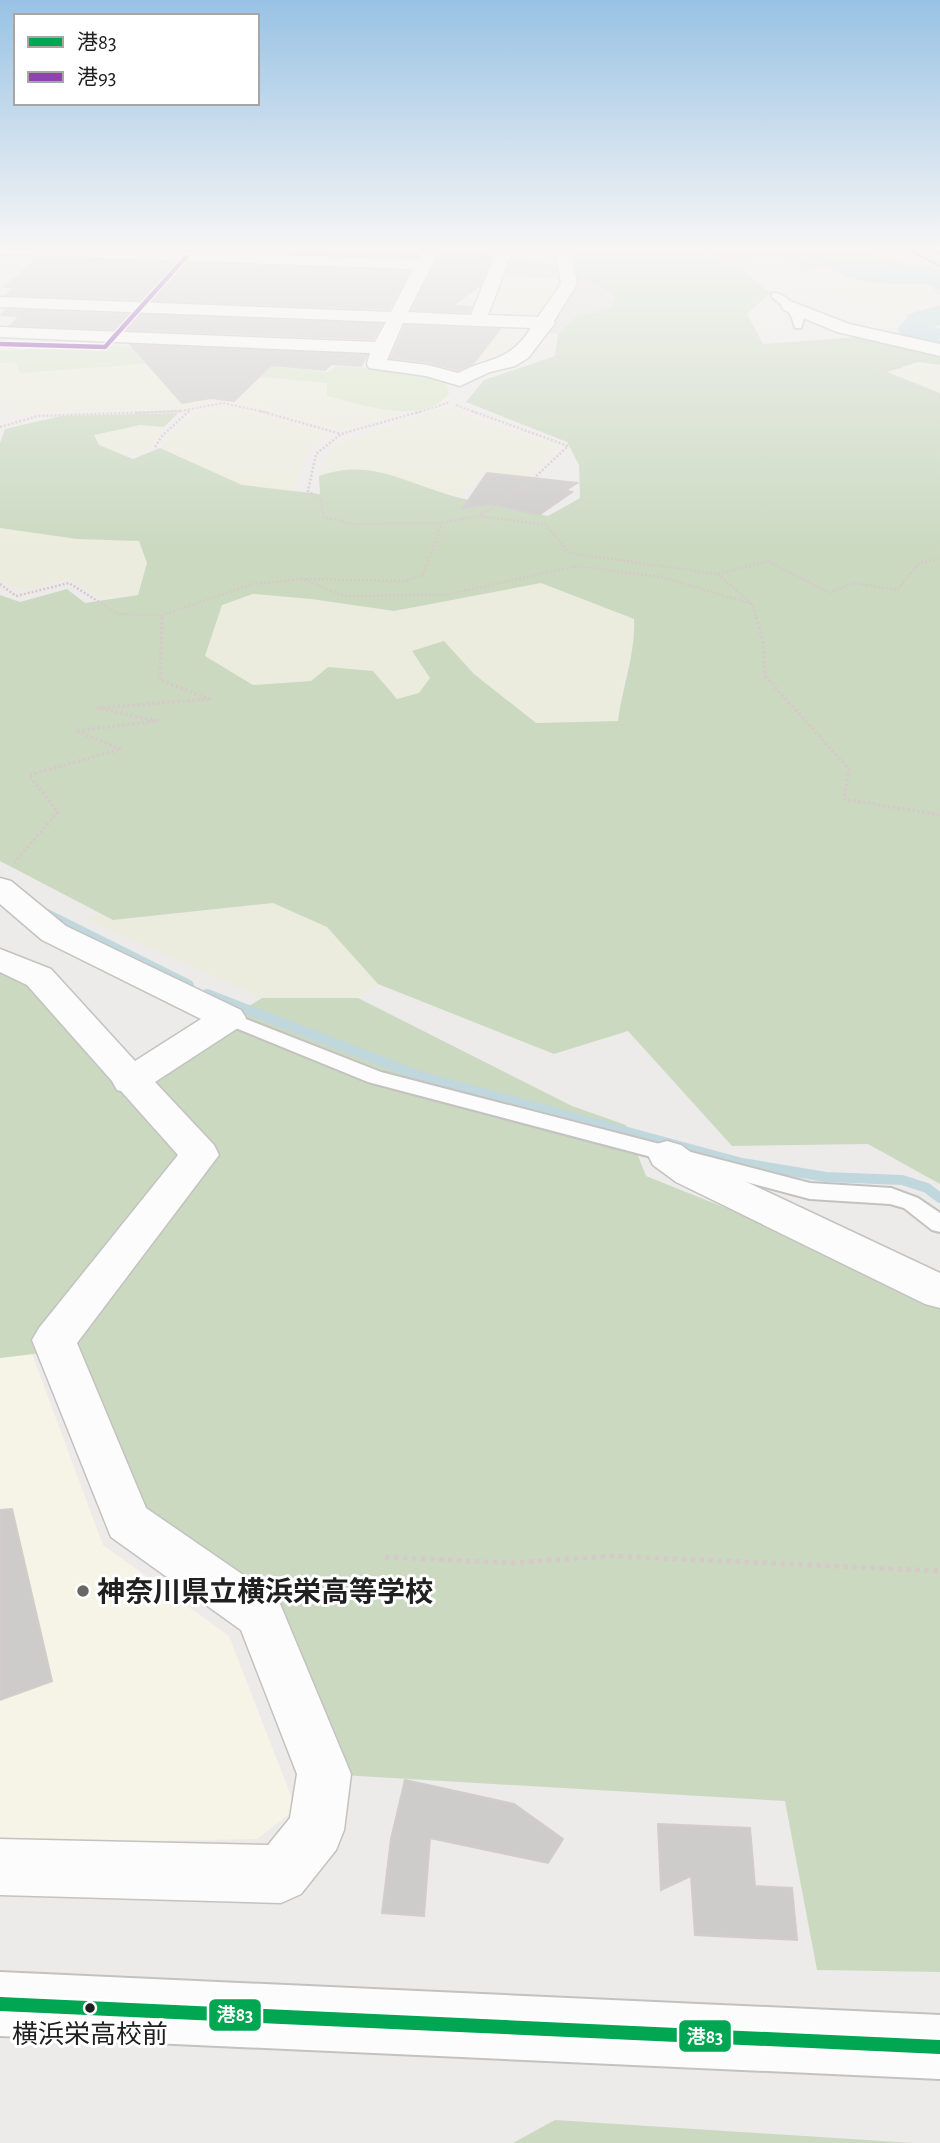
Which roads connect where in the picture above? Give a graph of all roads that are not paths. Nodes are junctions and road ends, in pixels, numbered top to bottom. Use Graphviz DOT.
graph roads {
  1 [pos="381,349"];
  2 [pos="525,349"];
  3 [pos="6,884"];
  4 [pos="0,959"];
  5 [pos="228,1018"];
  6 [pos="130,1081"];
  7 [pos="667,1154"];
  8 [pos="940,1224"];
  9 [pos="940,1292"];
  10 [pos="0,1867"];
  11 [pos="0,2004"];
  12 [pos="940,2047"];
  1 -- 2 [label="street"];
  3 -- 5 [label="street"];
  4 -- 6 [label="street"];
  5 -- 6 [label="street"];
  5 -- 7 [label="lane"];
  6 -- 10 [label="street"];
  7 -- 8 [label="lane"];
  7 -- 9 [label="street"];
  11 -- 12 [label="street"];
}
